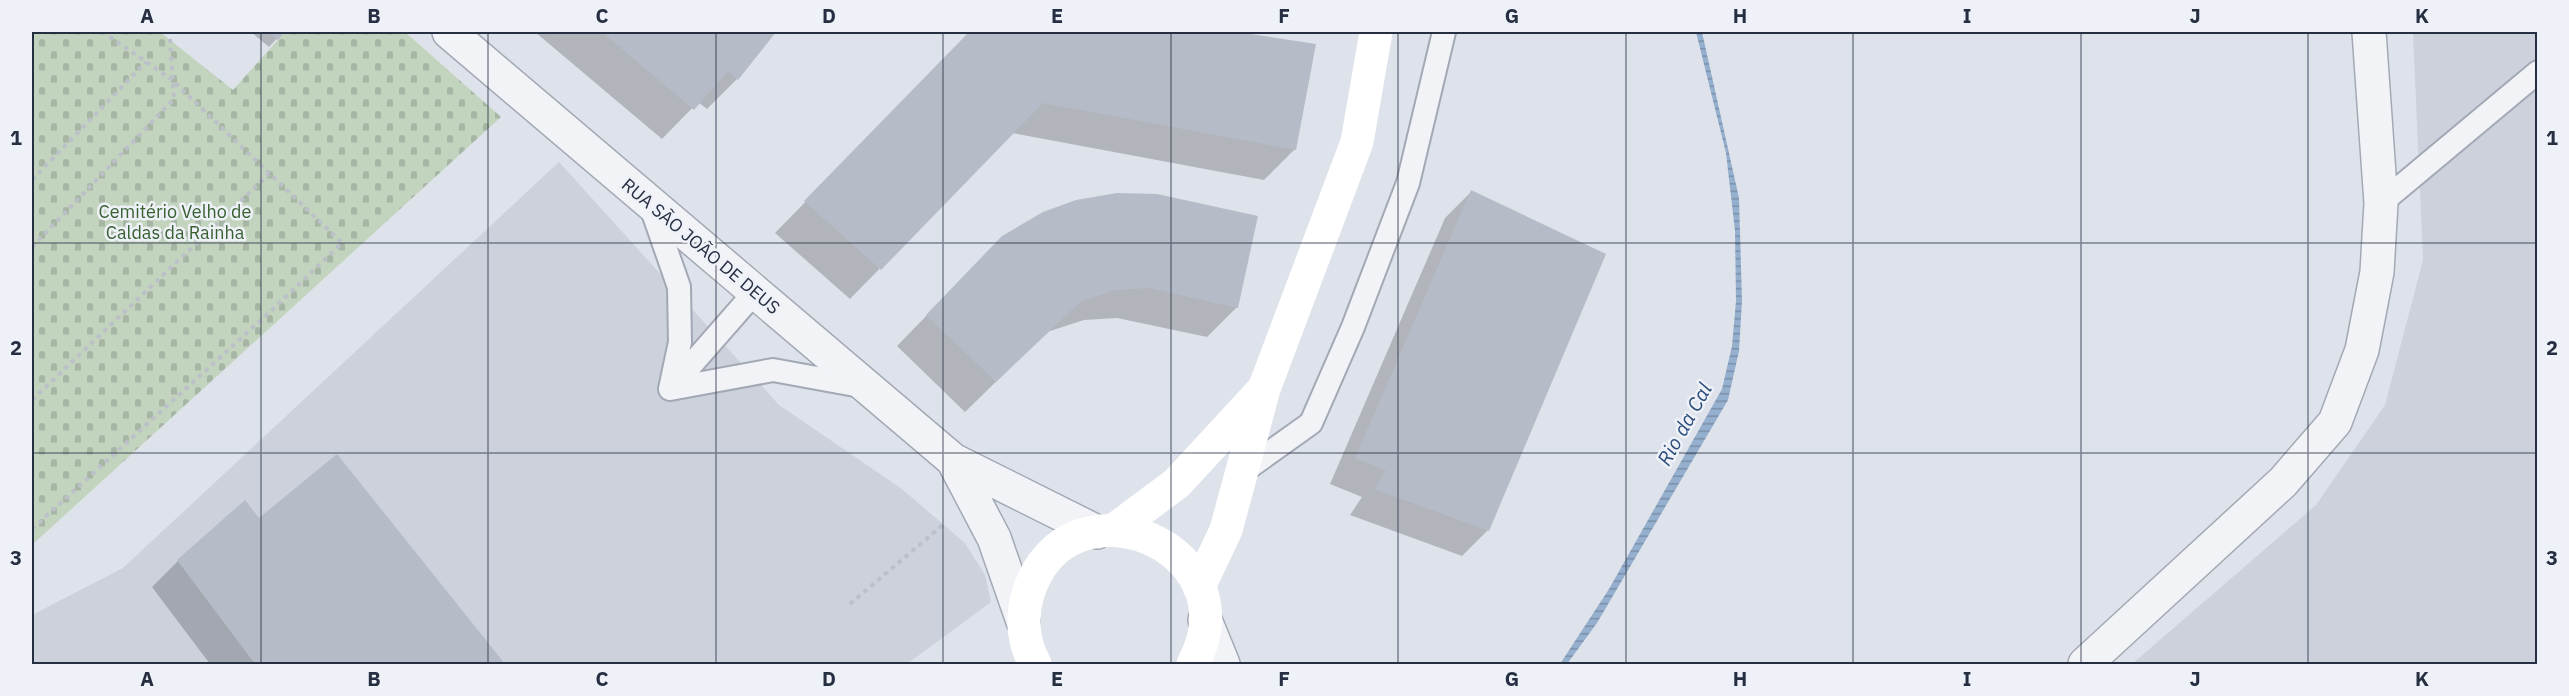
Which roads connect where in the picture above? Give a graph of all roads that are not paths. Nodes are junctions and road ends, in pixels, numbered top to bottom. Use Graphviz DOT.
graph roads {
  1 [pos="449,32"];
  2 [pos="1376,32"];
  3 [pos="1444,32"];
  4 [pos="2369,32"];
  5 [pos="2538,72"];
  6 [pos="649,202"];
  7 [pos="2381,203"];
  8 [pos="755,292"];
  9 [pos="867,387"];
  10 [pos="670,389"];
  11 [pos="1264,389"];
  12 [pos="953,460"];
  13 [pos="1241,474"];
  14 [pos="1105,531"];
  15 [pos="1199,587"];
  16 [pos="1205,620"];
  17 [pos="1024,627"];
  18 [pos="1010,664"];
  19 [pos="1035,664"];
  20 [pos="1193,664"];
  21 [pos="1223,664"];
  22 [pos="2085,664"];
  1 -- 6 [label="street, RUA SÃO JOÃO DE DEUS"];
  2 -- 11 [label="main road"];
  3 -- 13 [label="lane"];
  4 -- 7 [label="street"];
  5 -- 7 [label="lane"];
  6 -- 8 [label="street, RUA SÃO JOÃO DE DEUS"];
  6 -- 10 [label="lane"];
  7 -- 22 [label="street"];
  8 -- 9 [label="street, RUA SÃO JOÃO DE DEUS"];
  8 -- 10 [label="lane"];
  9 -- 10 [label="lane"];
  9 -- 12 [label="street, RUA SÃO JOÃO DE DEUS"];
  11 -- 13 [label="main road"];
  11 -- 14 [label="main road"];
  12 -- 14 [label="street"];
  12 -- 17 [label="street"];
  13 -- 15 [label="main road"];
  14 -- 15 [label="main road"];
  14 -- 17 [label="main road"];
  15 -- 16 [label="main road"];
  16 -- 20 [label="main road"];
  16 -- 21 [label="street"];
  17 -- 18 [label="main road"];
  17 -- 19 [label="main road"];
}
